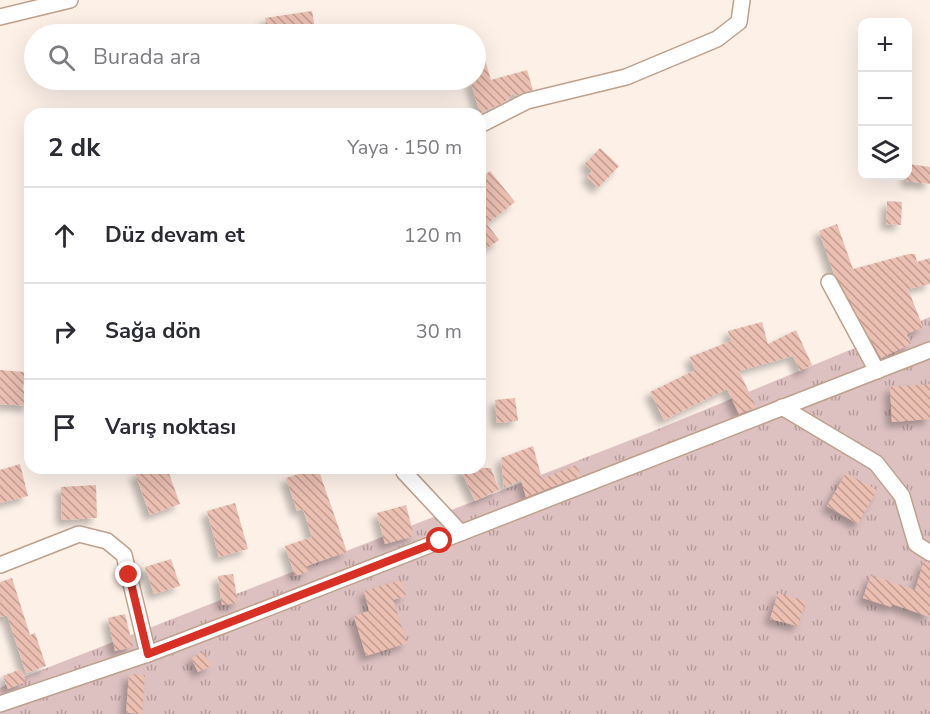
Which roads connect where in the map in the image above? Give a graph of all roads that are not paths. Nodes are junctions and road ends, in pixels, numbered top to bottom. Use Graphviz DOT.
graph roads {
  1 [pos="69,0"];
  2 [pos="742,0"];
  3 [pos="0,16"];
  4 [pos="486,122"];
  5 [pos="829,282"];
  6 [pos="930,350"];
  7 [pos="877,370"];
  8 [pos="782,407"];
  9 [pos="407,474"];
  10 [pos="461,533"];
  11 [pos="930,553"];
  12 [pos="0,565"];
  13 [pos="148,654"];
  14 [pos="0,704"];
  1 -- 3 [label="street"];
  2 -- 4 [label="street"];
  5 -- 7 [label="street"];
  6 -- 7 [label="street"];
  7 -- 8 [label="street"];
  8 -- 10 [label="street"];
  8 -- 11 [label="street"];
  9 -- 10 [label="street"];
  10 -- 13 [label="street"];
  12 -- 13 [label="street"];
  13 -- 14 [label="street"];
}
